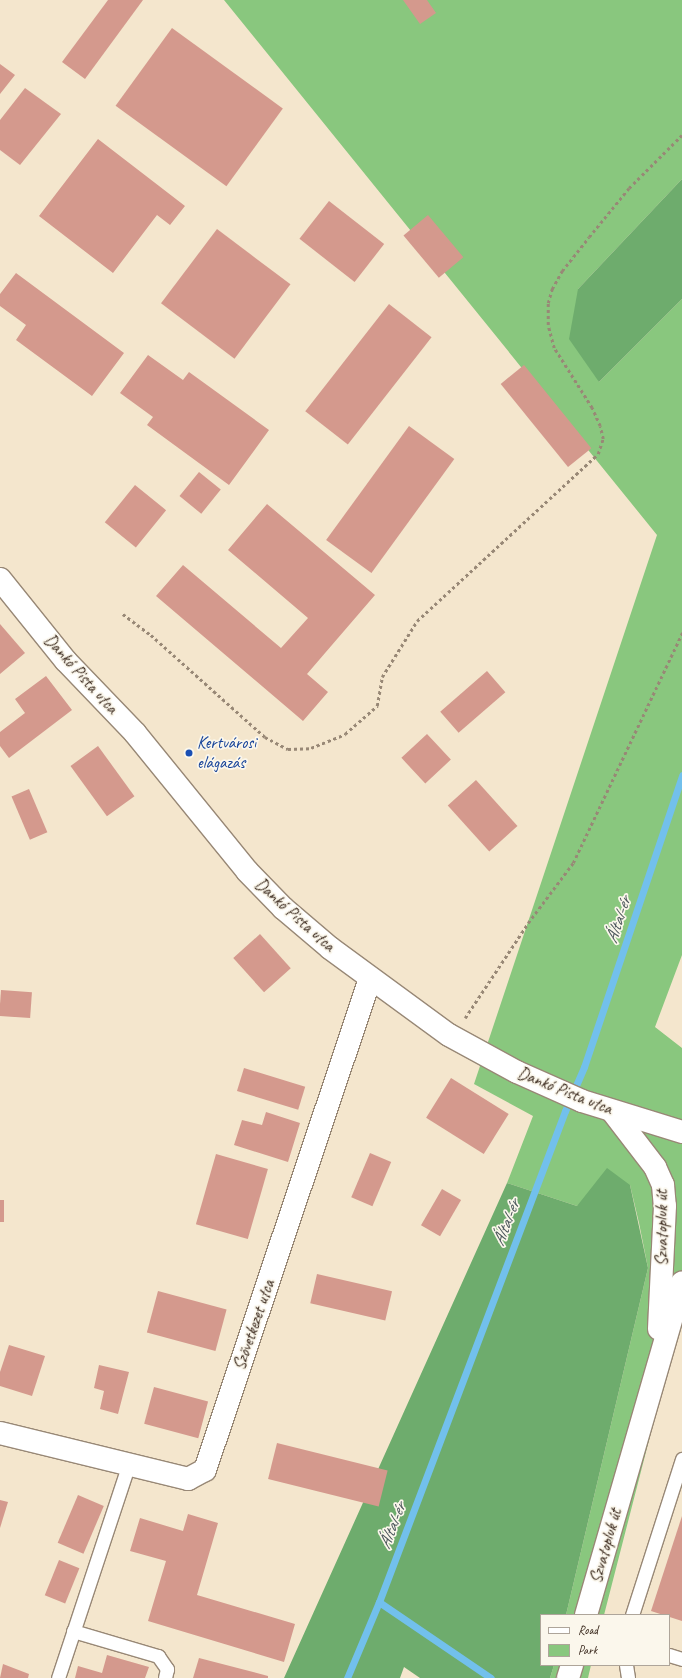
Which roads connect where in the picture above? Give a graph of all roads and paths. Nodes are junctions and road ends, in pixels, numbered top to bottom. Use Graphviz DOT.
graph roads {
  1 [pos="682,135"];
  2 [pos="0,579"];
  3 [pos="123,614"];
  4 [pos="682,633"];
  5 [pos="370,978"];
  6 [pos="448,1035"];
  7 [pos="612,1111"];
  8 [pos="682,1132"];
  9 [pos="682,1283"];
  10 [pos="658,1362"];
  11 [pos="0,1433"];
  12 [pos="682,1459"];
  13 [pos="128,1466"];
  14 [pos="586,1614"];
  15 [pos="632,1614"];
  16 [pos="73,1631"];
  17 [pos="670,1654"];
  18 [pos="682,1659"];
  19 [pos="572,1666"];
  20 [pos="626,1666"];
  21 [pos="58,1678"];
  22 [pos="166,1678"];
  23 [pos="568,1678"];
  24 [pos="628,1678"];
  1 -- 3 [label="path"];
  2 -- 5 [label="street, Dankó Pista utca"];
  4 -- 6 [label="path"];
  5 -- 6 [label="street, Dankó Pista utca"];
  5 -- 13 [label="street, Szövetkezet utca"];
  6 -- 7 [label="street, Dankó Pista utca"];
  7 -- 8 [label="street, Dankó Pista utca"];
  7 -- 10 [label="street, Szvatopluk út"];
  9 -- 10 [label="street, Szvatopluk út"];
  10 -- 14 [label="street, Szvatopluk út"];
  11 -- 13 [label="street, Szövetkezet utca"];
  12 -- 15 [label="lane"];
  13 -- 16 [label="lane"];
  16 -- 21 [label="lane"];
  16 -- 22 [label="lane"];
  17 -- 18 [label="lane"];
  19 -- 23 [label="street"];
  20 -- 24 [label="lane"];
}
